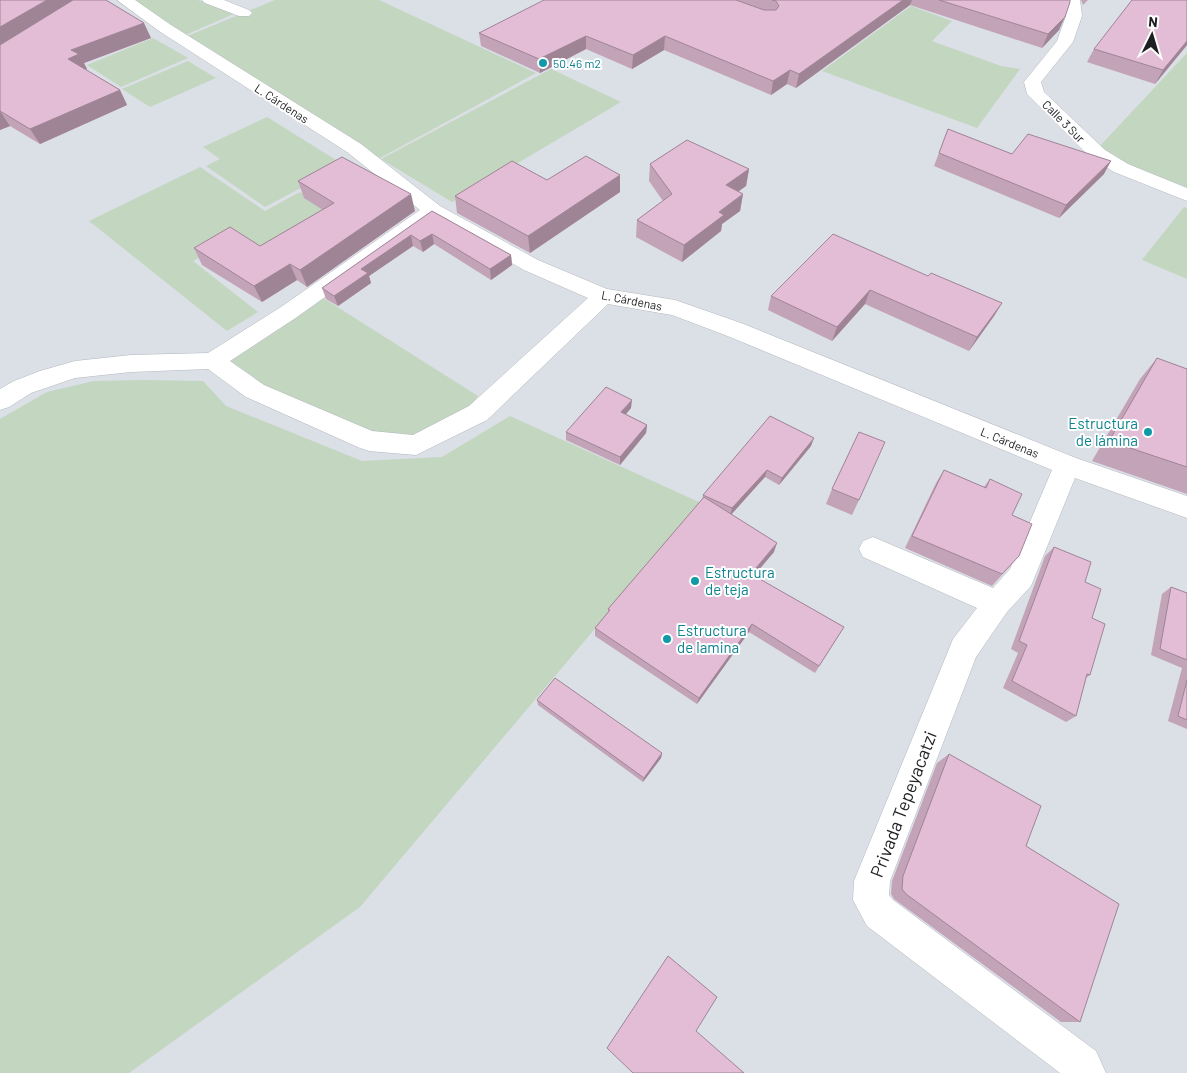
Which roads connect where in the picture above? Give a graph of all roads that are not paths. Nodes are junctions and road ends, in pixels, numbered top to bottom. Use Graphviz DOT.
graph roads {
  1 [pos="125,0"];
  2 [pos="210,0"];
  3 [pos="1072,0"];
  4 [pos="244,13"];
  5 [pos="1187,194"];
  6 [pos="433,210"];
  7 [pos="603,296"];
  8 [pos="213,361"];
  9 [pos="0,401"];
  10 [pos="1067,465"];
  11 [pos="1187,507"];
  12 [pos="873,549"];
  13 [pos="997,603"];
  14 [pos="1086,1073"];
  1 -- 6 [label="street, L. Cárdenas"];
  2 -- 4 [label="street"];
  3 -- 5 [label="street, Calle 3 Sur"];
  6 -- 7 [label="street, L. Cárdenas"];
  6 -- 8 [label="street"];
  7 -- 8 [label="street"];
  7 -- 10 [label="street, L. Cárdenas"];
  8 -- 9 [label="street"];
  10 -- 11 [label="street, L. Cárdenas"];
  10 -- 13 [label="street, Privada Tepeyacatzi"];
  12 -- 13 [label="street"];
  13 -- 14 [label="street, Privada Tepeyacatzi"];
}
